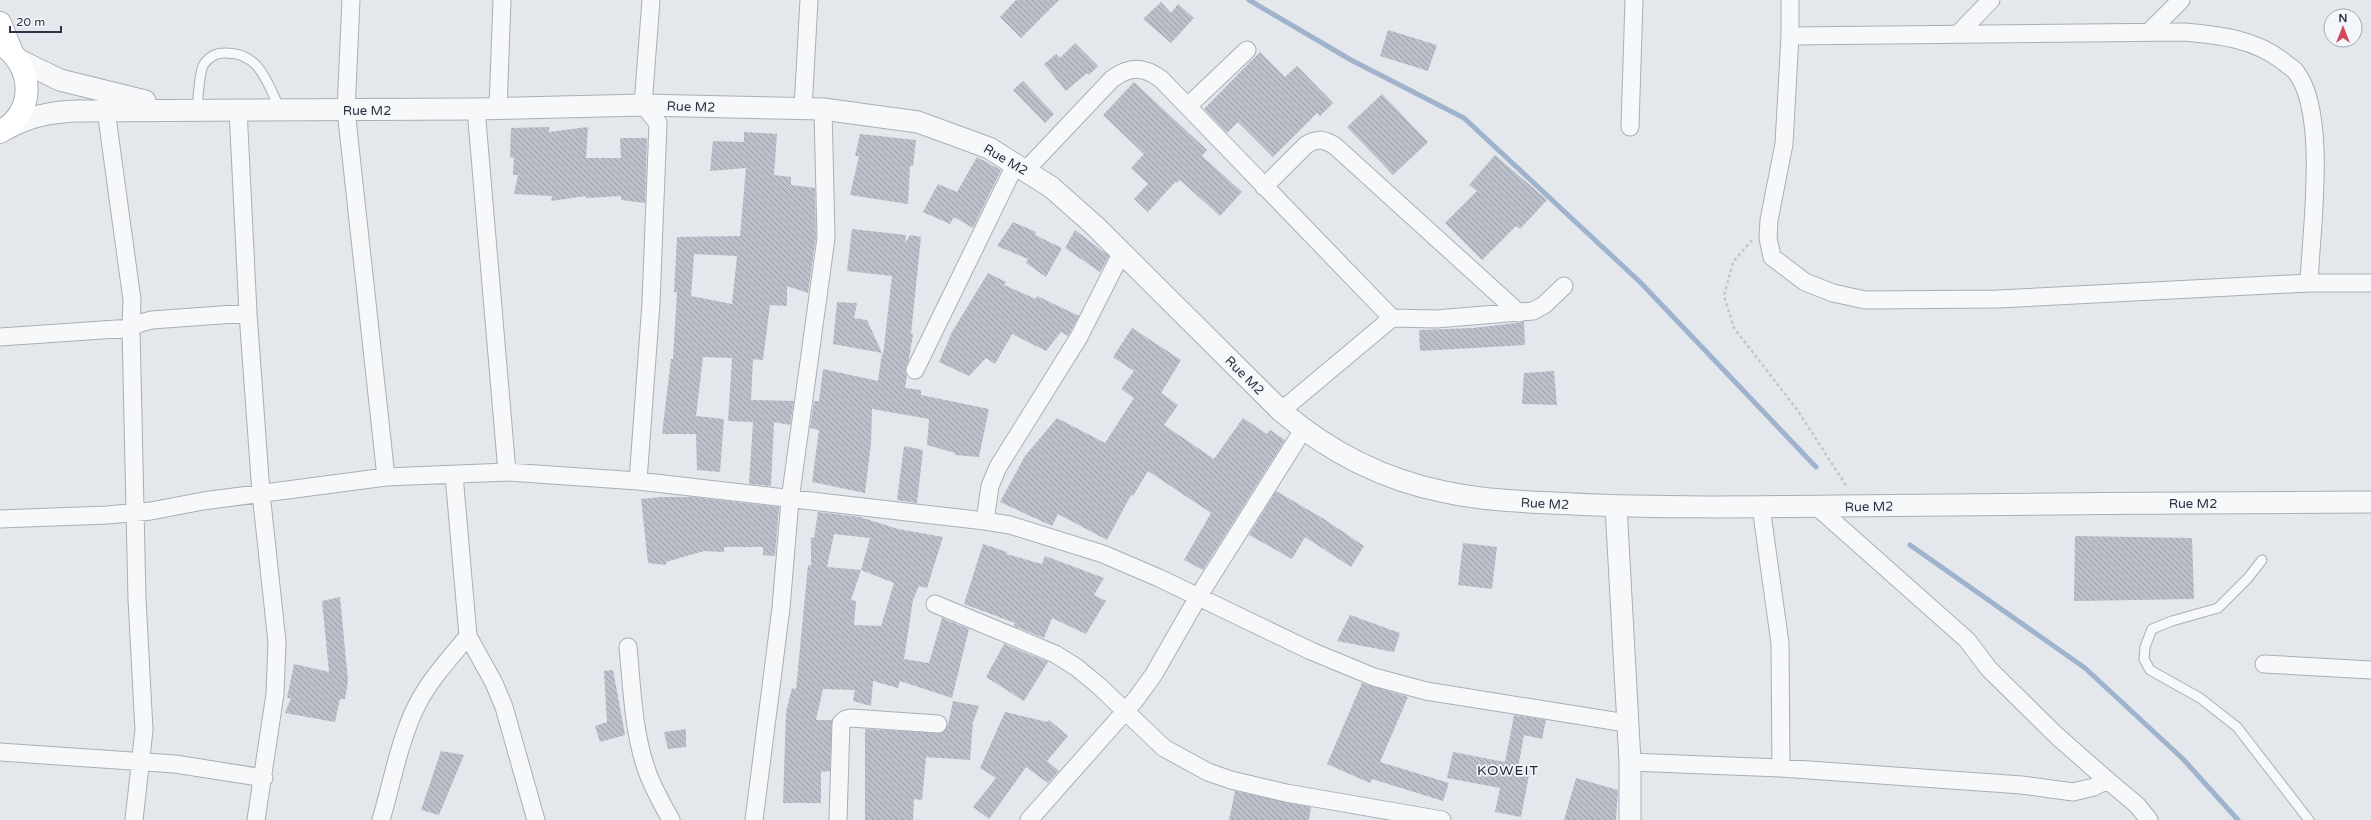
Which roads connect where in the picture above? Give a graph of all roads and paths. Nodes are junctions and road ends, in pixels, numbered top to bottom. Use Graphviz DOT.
graph roads {
  1 [pos="351,0"];
  2 [pos="502,0"];
  3 [pos="651,0"];
  4 [pos="809,0"];
  5 [pos="1634,0"];
  6 [pos="1790,0"];
  7 [pos="1991,0"];
  8 [pos="2181,0"];
  9 [pos="0,23"];
  10 [pos="2149,32"];
  11 [pos="1958,34"];
  12 [pos="1790,36"];
  13 [pos="1247,50"];
  14 [pos="10,51"];
  15 [pos="644,105"];
  16 [pos="1188,106"];
  17 [pos="498,108"];
  18 [pos="238,109"];
  19 [pos="280,109"];
  20 [pos="476,109"];
  21 [pos="813,109"];
  22 [pos="106,110"];
  23 [pos="187,110"];
  24 [pos="346,110"];
  25 [pos="1630,126"];
  26 [pos="4,130"];
  27 [pos="1021,166"];
  28 [pos="1264,187"];
  29 [pos="1769,220"];
  30 [pos="1122,252"];
  31 [pos="2309,283"];
  32 [pos="2371,283"];
  33 [pos="1564,286"];
  34 [pos="248,312"];
  35 [pos="1519,313"];
  36 [pos="1392,318"];
  37 [pos="130,328"];
  38 [pos="0,337"];
  39 [pos="915,370"];
  40 [pos="1282,412"];
  41 [pos="1303,430"];
  42 [pos="507,472"];
  43 [pos="454,475"];
  44 [pos="386,477"];
  45 [pos="638,481"];
  46 [pos="261,493"];
  47 [pos="790,500"];
  48 [pos="2371,502"];
  49 [pos="1616,506"];
  50 [pos="1816,506"];
  51 [pos="1860,506"];
  52 [pos="1761,507"];
  53 [pos="136,512"];
  54 [pos="0,519"];
  55 [pos="985,522"];
  56 [pos="2262,560"];
  57 [pos="1198,597"];
  58 [pos="935,604"];
  59 [pos="468,636"];
  60 [pos="628,647"];
  61 [pos="2264,664"];
  62 [pos="2371,670"];
  63 [pos="1125,711"];
  64 [pos="1626,723"];
  65 [pos="938,724"];
  66 [pos="0,752"];
  67 [pos="1630,762"];
  68 [pos="142,763"];
  69 [pos="1781,768"];
  70 [pos="264,778"];
  71 [pos="2107,780"];
  72 [pos="134,820"];
  73 [pos="256,820"];
  74 [pos="381,820"];
  75 [pos="536,820"];
  76 [pos="671,820"];
  77 [pos="754,820"];
  78 [pos="838,820"];
  79 [pos="1029,820"];
  80 [pos="1442,820"];
  81 [pos="1630,820"];
  82 [pos="2149,820"];
  83 [pos="2309,820"];
  1 -- 24 [label="street"];
  2 -- 17 [label="street"];
  3 -- 15 [label="street"];
  4 -- 21 [label="street"];
  5 -- 25 [label="street"];
  6 -- 12 [label="street"];
  7 -- 11 [label="street"];
  8 -- 10 [label="street"];
  9 -- 14 [label="main road"];
  10 -- 11 [label="street"];
  10 -- 31 [label="street"];
  11 -- 12 [label="street"];
  12 -- 29 [label="street"];
  13 -- 16 [label="street"];
  14 -- 23 [label="street"];
  14 -- 26 [label="main road"];
  15 -- 17 [label="street, Rue M2"];
  15 -- 21 [label="street, Rue M2"];
  15 -- 45 [label="street"];
  16 -- 27 [label="street"];
  16 -- 28 [label="street"];
  17 -- 20 [label="street, Rue M2"];
  18 -- 19 [label="street, Rue M2"];
  18 -- 23 [label="street, Rue M2"];
  18 -- 34 [label="street"];
  19 -- 23 [label="lane"];
  19 -- 24 [label="street, Rue M2"];
  20 -- 24 [label="street, Rue M2"];
  20 -- 42 [label="street"];
  21 -- 27 [label="street, Rue M2"];
  21 -- 47 [label="street"];
  22 -- 23 [label="street"];
  22 -- 26 [label="street"];
  22 -- 37 [label="street"];
  24 -- 44 [label="street"];
  27 -- 30 [label="street, Rue M2"];
  27 -- 39 [label="street"];
  28 -- 35 [label="street"];
  28 -- 36 [label="street"];
  29 -- 31 [label="street"];
  29 -- 51 [label="path"];
  30 -- 40 [label="street, Rue M2"];
  30 -- 55 [label="street"];
  31 -- 32 [label="street"];
  33 -- 35 [label="street"];
  34 -- 37 [label="street"];
  34 -- 46 [label="street"];
  35 -- 36 [label="street"];
  36 -- 40 [label="street"];
  37 -- 38 [label="street"];
  37 -- 53 [label="street"];
  40 -- 41 [label="street, Rue M2"];
  41 -- 49 [label="street, Rue M2"];
  41 -- 57 [label="street"];
  42 -- 43 [label="street"];
  42 -- 45 [label="street"];
  43 -- 44 [label="street"];
  43 -- 59 [label="street"];
  44 -- 46 [label="street"];
  45 -- 47 [label="street"];
  46 -- 53 [label="street"];
  46 -- 70 [label="street"];
  47 -- 55 [label="street"];
  47 -- 77 [label="street"];
  48 -- 51 [label="street, Rue M2"];
  49 -- 52 [label="street, Rue M2"];
  49 -- 64 [label="street"];
  50 -- 51 [label="street, Rue M2"];
  50 -- 52 [label="street, Rue M2"];
  50 -- 71 [label="street"];
  52 -- 69 [label="street"];
  53 -- 54 [label="street"];
  53 -- 68 [label="street"];
  55 -- 57 [label="street"];
  56 -- 83 [label="lane"];
  57 -- 63 [label="street"];
  57 -- 64 [label="street"];
  58 -- 63 [label="street"];
  59 -- 74 [label="street"];
  59 -- 75 [label="street"];
  60 -- 76 [label="street"];
  61 -- 62 [label="street"];
  63 -- 79 [label="street"];
  63 -- 80 [label="street"];
  64 -- 67 [label="street"];
  65 -- 78 [label="street"];
  66 -- 68 [label="street"];
  67 -- 69 [label="street"];
  67 -- 81 [label="street"];
  68 -- 70 [label="street"];
  68 -- 72 [label="street"];
  69 -- 71 [label="street"];
  70 -- 73 [label="street"];
  71 -- 82 [label="street"];
}
